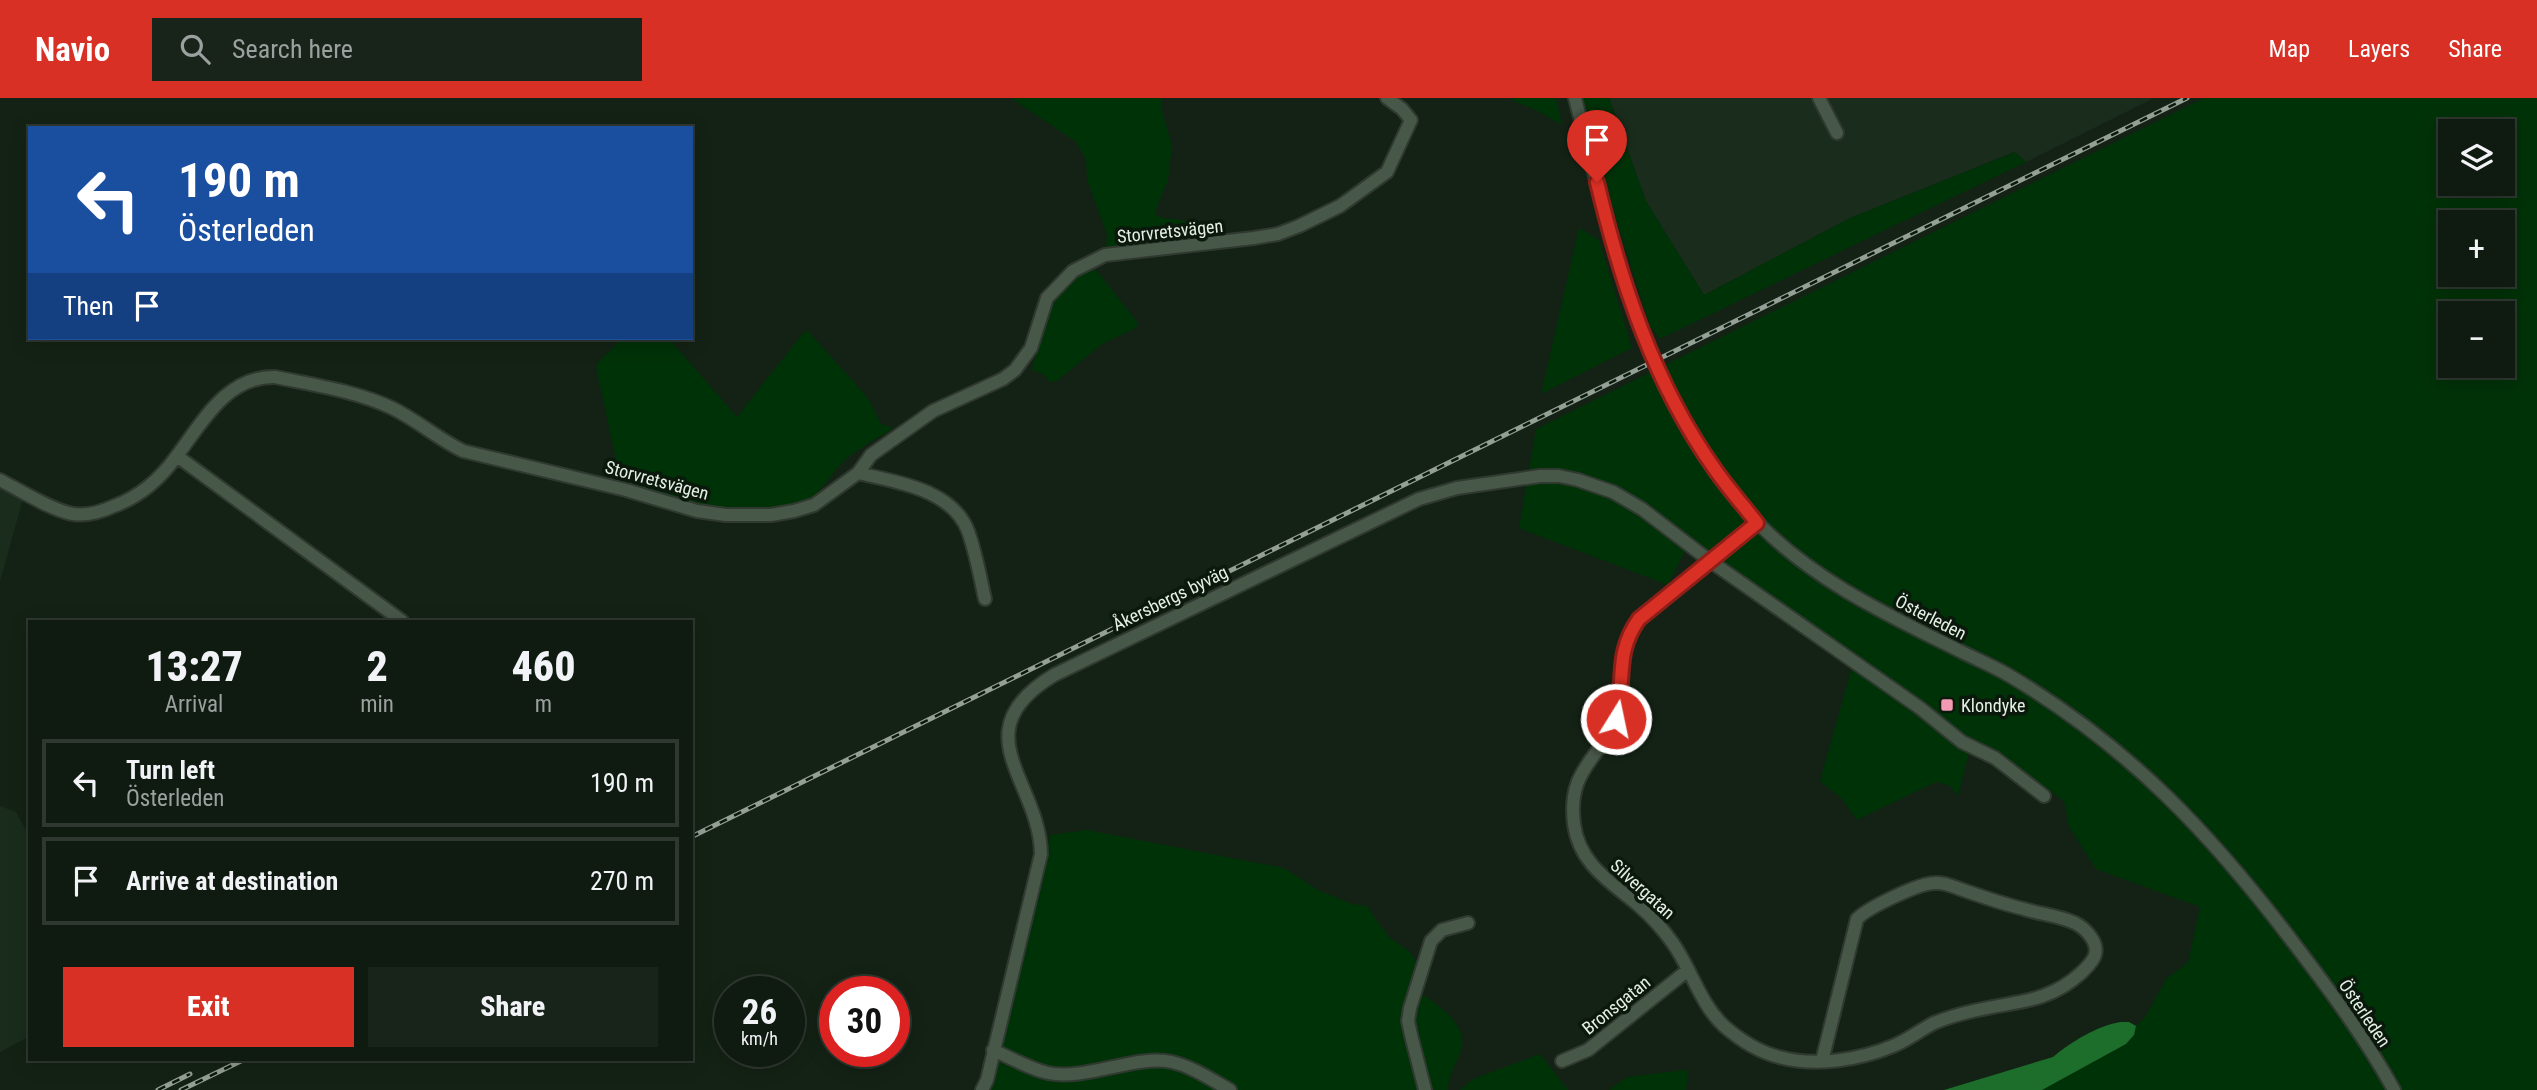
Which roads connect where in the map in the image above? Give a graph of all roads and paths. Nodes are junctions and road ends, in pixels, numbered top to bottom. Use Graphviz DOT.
graph roads {
  1 [pos="1387,98"];
  2 [pos="1575,98"];
  3 [pos="1819,98"];
  4 [pos="1837,133"];
  5 [pos="177,456"];
  6 [pos="858,472"];
  7 [pos="0,480"];
  8 [pos="1757,523"];
  9 [pos="1710,561"];
  10 [pos="985,599"];
  11 [pos="401,620"];
  12 [pos="2044,796"];
  13 [pos="1468,923"];
  14 [pos="1688,970"];
  15 [pos="993,1050"];
  16 [pos="1562,1061"];
  17 [pos="1822,1061"];
  18 [pos="982,1090"];
  19 [pos="1230,1090"];
  20 [pos="1425,1090"];
  21 [pos="2394,1090"];
  1 -- 6 [label="street, Storvretsvägen"];
  2 -- 8 [label="street, Österleden"];
  3 -- 4 [label="street"];
  5 -- 6 [label="street, Storvretsvägen"];
  5 -- 7 [label="street, Storvretsvägen"];
  5 -- 11 [label="street"];
  6 -- 10 [label="street"];
  8 -- 9 [label="street, Silvergatan"];
  8 -- 21 [label="street, Österleden"];
  9 -- 12 [label="street, Åkersbergs byväg"];
  9 -- 14 [label="street, Silvergatan"];
  9 -- 15 [label="street, Åkersbergs byväg"];
  13 -- 20 [label="street"];
  14 -- 16 [label="street, Bronsgatan"];
  14 -- 17 [label="street, Silvergatan"];
  15 -- 18 [label="street, Åkersbergs byväg"];
  15 -- 19 [label="street"];
  17 -- 17 [label="street, Silvergatan"];
}
